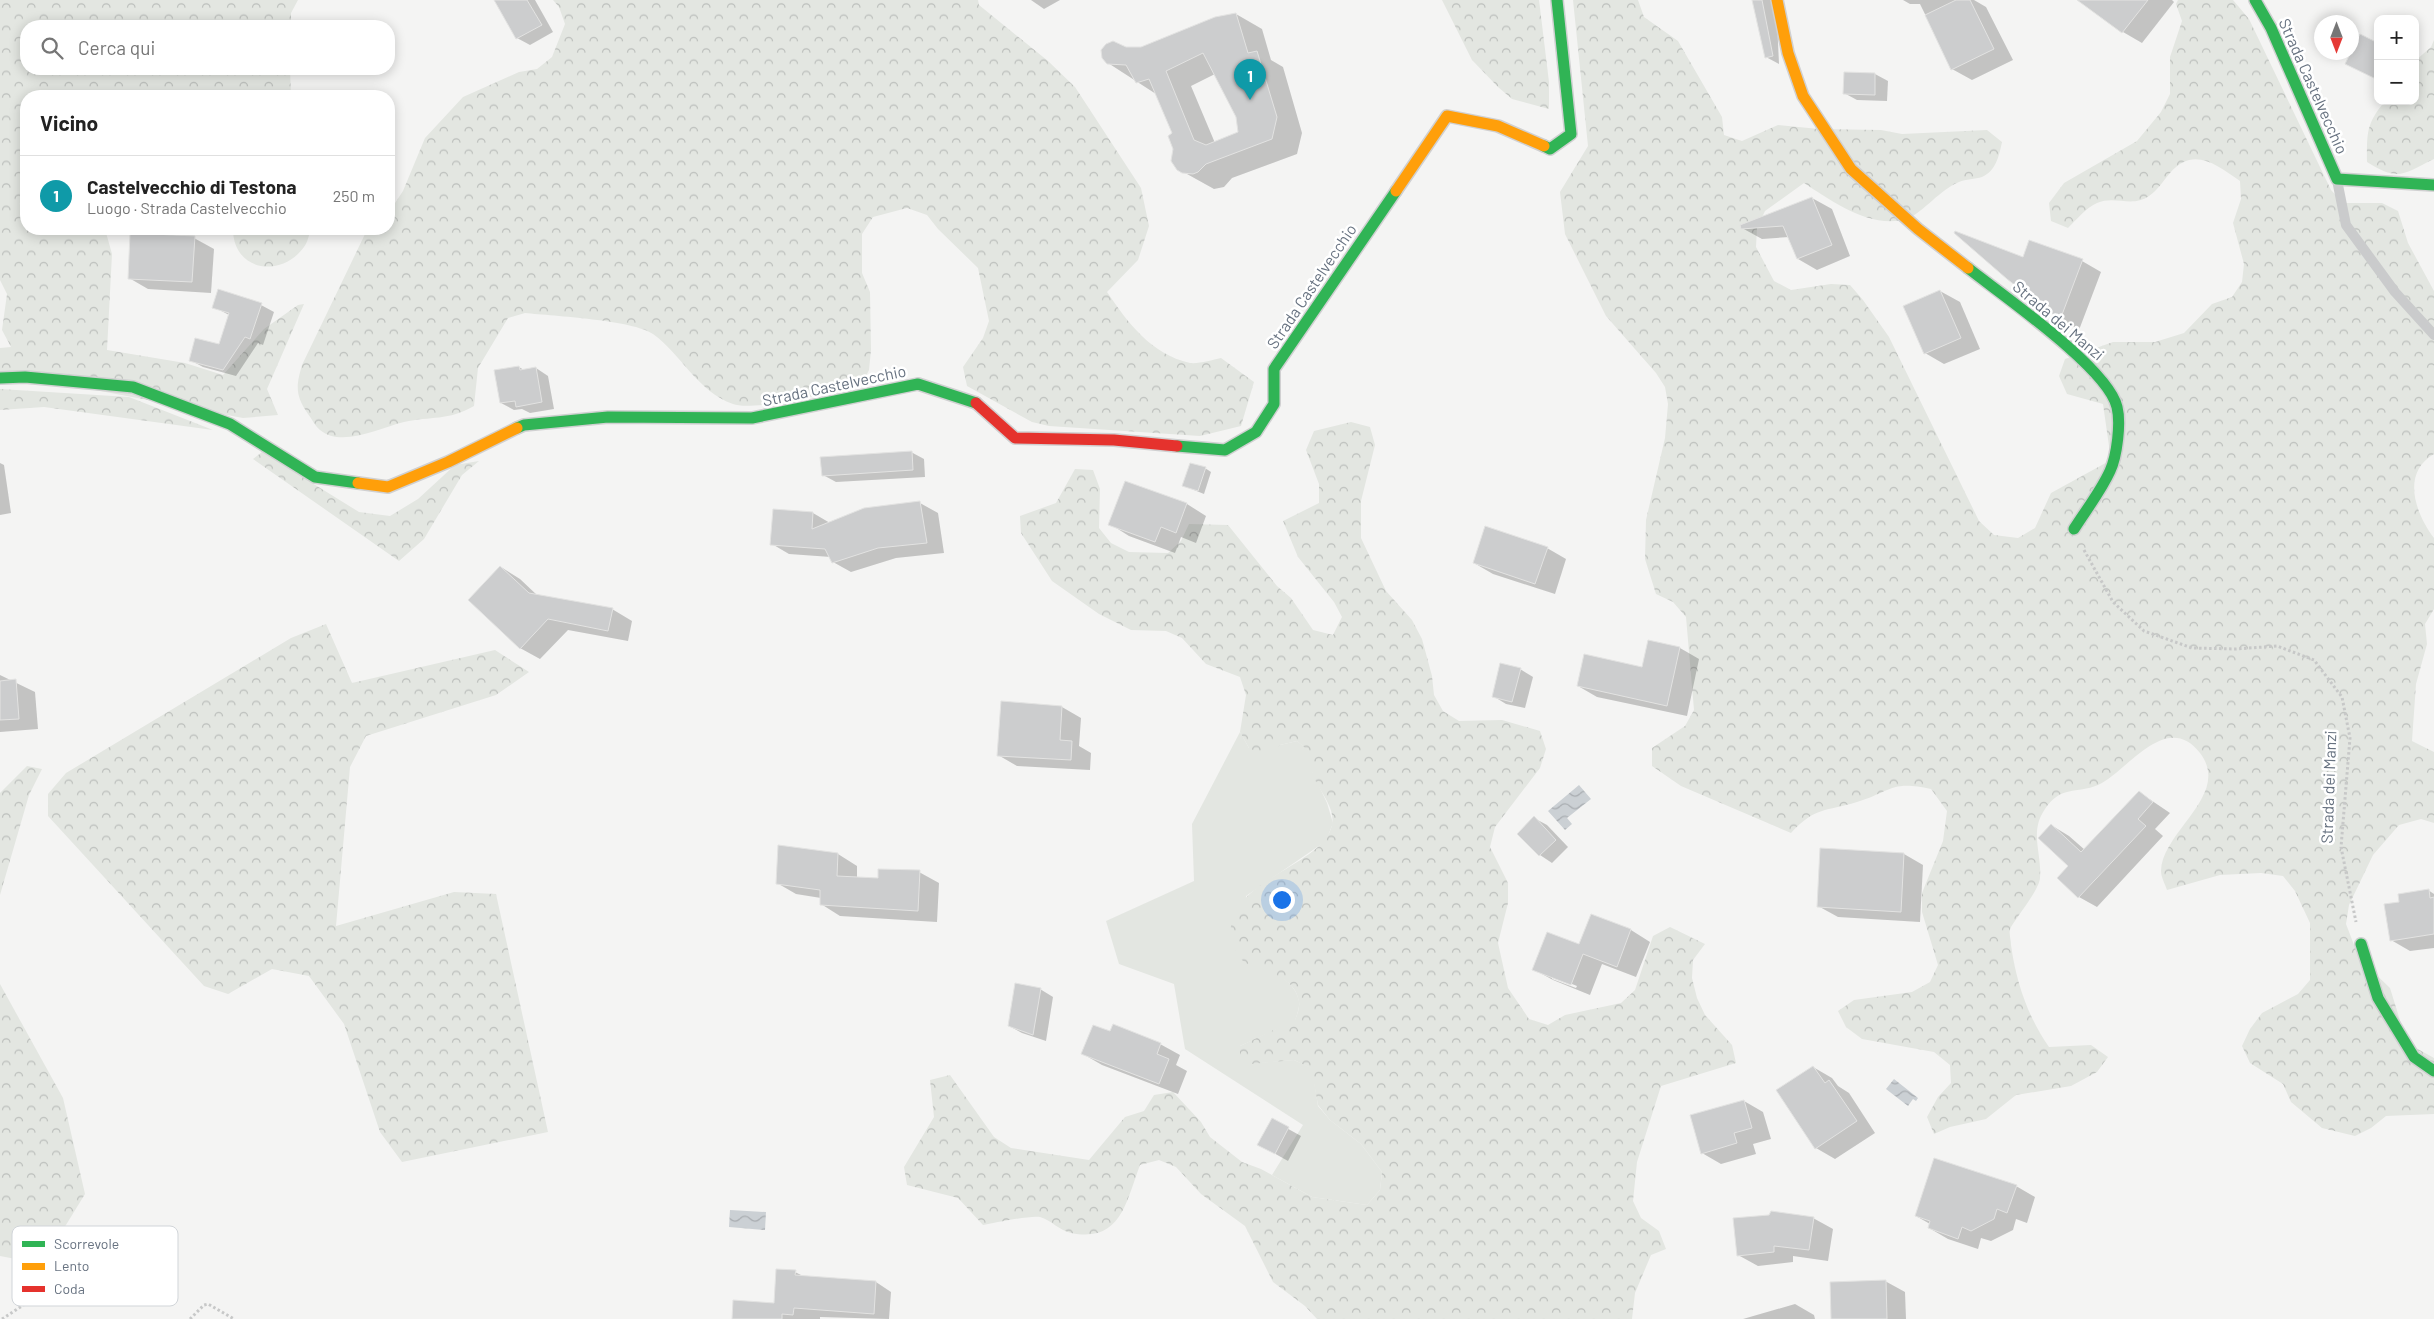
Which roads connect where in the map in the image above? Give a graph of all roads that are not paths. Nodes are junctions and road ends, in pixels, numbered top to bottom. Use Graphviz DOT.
graph roads {
  1 [pos="1557,0"];
  2 [pos="1777,0"];
  3 [pos="2255,0"];
  4 [pos="2337,179"];
  5 [pos="2434,185"];
  6 [pos="2434,335"];
  7 [pos="0,378"];
  8 [pos="2074,529"];
  9 [pos="2361,944"];
  10 [pos="2434,1070"];
  1 -- 7 [label="street, Strada Castelvecchio"];
  2 -- 8 [label="street, Strada dei Manzi"];
  3 -- 4 [label="street, Strada Castelvecchio"];
  4 -- 5 [label="street, Strada Castelvecchio"];
  4 -- 6 [label="lane"];
  9 -- 10 [label="street"];
}
